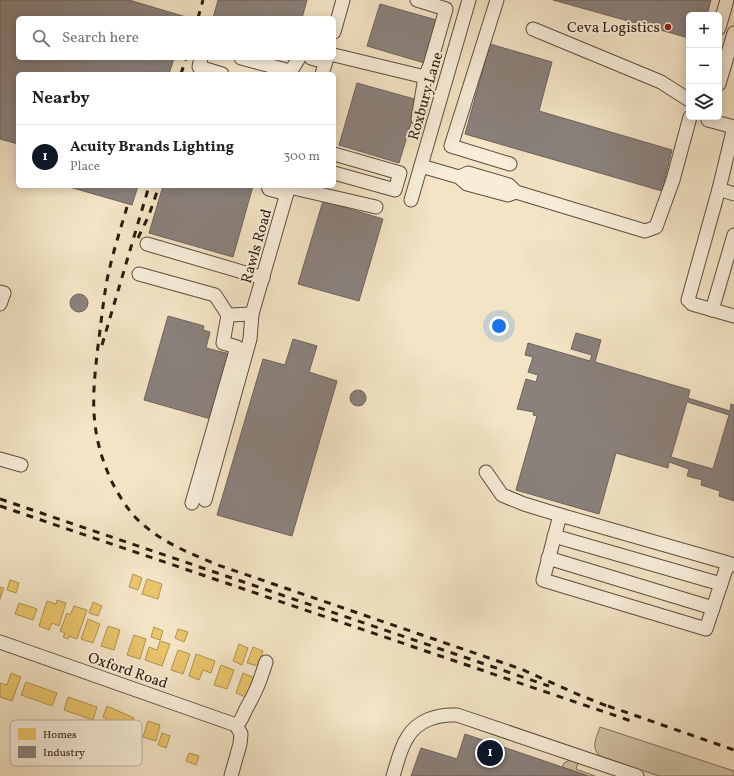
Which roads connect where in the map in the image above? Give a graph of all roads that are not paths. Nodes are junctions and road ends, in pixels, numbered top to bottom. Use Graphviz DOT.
graph roads {
  1 [pos="343,0"];
  2 [pos="418,0"];
  3 [pos="469,0"];
  4 [pos="497,0"];
  5 [pos="727,0"];
  6 [pos="722,18"];
  7 [pos="336,25"];
  8 [pos="533,29"];
  9 [pos="734,33"];
  10 [pos="201,60"];
  11 [pos="248,60"];
  12 [pos="298,60"];
  13 [pos="327,62"];
  14 [pos="216,72"];
  15 [pos="287,72"];
  16 [pos="291,72"];
  17 [pos="722,74"];
  18 [pos="425,78"];
  19 [pos="686,98"];
  20 [pos="418,119"];
  21 [pos="689,120"];
  22 [pos="708,120"];
  23 [pos="734,127"];
  24 [pos="336,155"];
  25 [pos="730,160"];
  26 [pos="510,164"];
  27 [pos="421,166"];
  28 [pos="336,173"];
  29 [pos="269,188"];
  30 [pos="289,189"];
  31 [pos="719,189"];
  32 [pos="734,194"];
  33 [pos="412,200"];
  34 [pos="376,207"];
  35 [pos="734,235"];
  36 [pos="147,244"];
  37 [pos="139,274"];
  38 [pos="263,278"];
  39 [pos="0,292"];
  40 [pos="0,304"];
  41 [pos="712,310"];
  42 [pos="252,314"];
  43 [pos="228,315"];
  44 [pos="734,316"];
  45 [pos="0,459"];
  46 [pos="21,465"];
  47 [pos="486,472"];
  48 [pos="560,515"];
  49 [pos="554,536"];
  50 [pos="548,558"];
  51 [pos="731,564"];
  52 [pos="721,584"];
  53 [pos="713,608"];
  54 [pos="0,642"];
  55 [pos="266,662"];
  56 [pos="238,729"];
  57 [pos="231,776"];
  58 [pos="393,776"];
  59 [pos="637,776"];
  1 -- 7 [label="street"];
  2 -- 18 [label="street"];
  3 -- 27 [label="street, Roxbury Lane"];
  4 -- 26 [label="street"];
  5 -- 6 [label="street"];
  8 -- 19 [label="street"];
  9 -- 17 [label="street"];
  10 -- 14 [label="street"];
  11 -- 15 [label="street"];
  12 -- 16 [label="street"];
  13 -- 18 [label="street"];
  18 -- 20 [label="street"];
  21 -- 27 [label="street"];
  22 -- 23 [label="street"];
  23 -- 25 [label="street"];
  24 -- 28 [label="street"];
  25 -- 31 [label="street"];
  27 -- 33 [label="street, Roxbury Lane"];
  29 -- 30 [label="street"];
  30 -- 34 [label="street"];
  30 -- 38 [label="street, Rawls Road"];
  31 -- 32 [label="street"];
  31 -- 41 [label="street"];
  35 -- 41 [label="street"];
  36 -- 38 [label="street"];
  37 -- 43 [label="street"];
  38 -- 42 [label="street, Rawls Road"];
  39 -- 40 [label="street"];
  41 -- 44 [label="street"];
  42 -- 43 [label="street"];
  42 -- 43 [label="street, Rawls Road"];
  45 -- 46 [label="street"];
  47 -- 48 [label="street"];
  48 -- 49 [label="street"];
  48 -- 51 [label="street"];
  49 -- 50 [label="street"];
  49 -- 52 [label="street"];
  50 -- 53 [label="street"];
  50 -- 53 [label="street"];
  51 -- 52 [label="street"];
  52 -- 53 [label="street"];
  54 -- 56 [label="street, Oxford Road"];
  55 -- 56 [label="street"];
  56 -- 57 [label="street"];
  58 -- 59 [label="street"];
}
